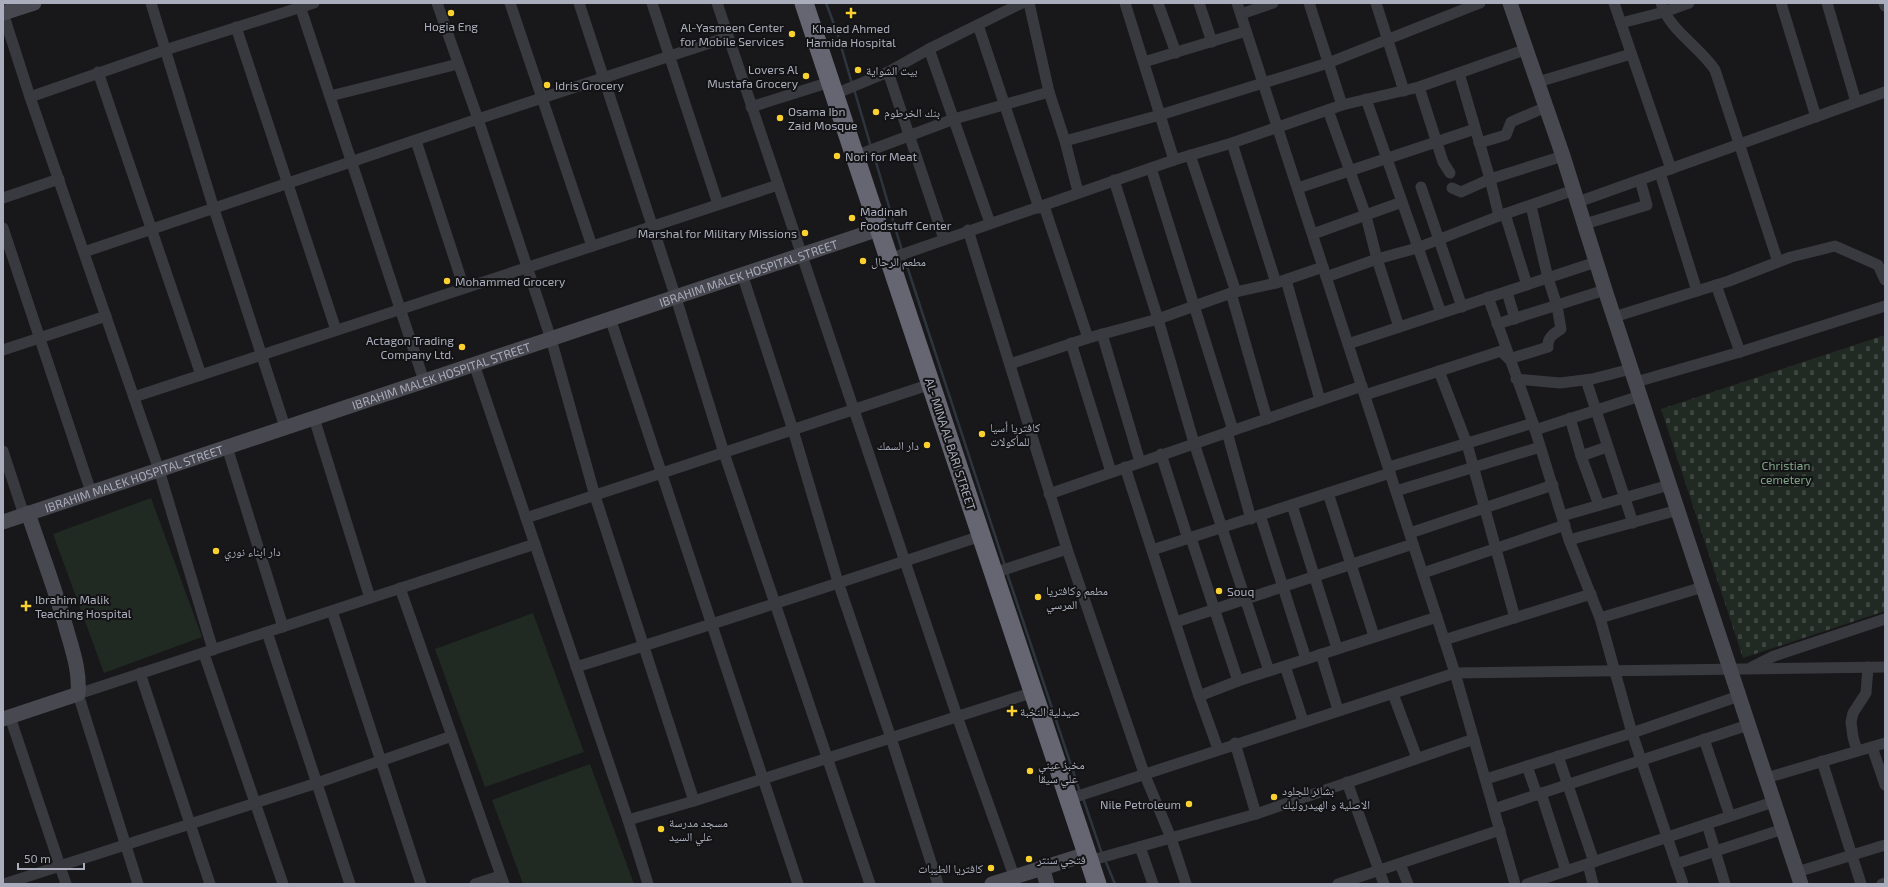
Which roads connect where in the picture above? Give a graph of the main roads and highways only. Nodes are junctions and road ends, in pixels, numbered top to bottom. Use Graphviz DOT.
graph roads {
  1 [pos="804,3"];
  2 [pos="1095,884"];
  1 -- 2 [label="highway, AL- MINA AL BARI STREET"];
}
